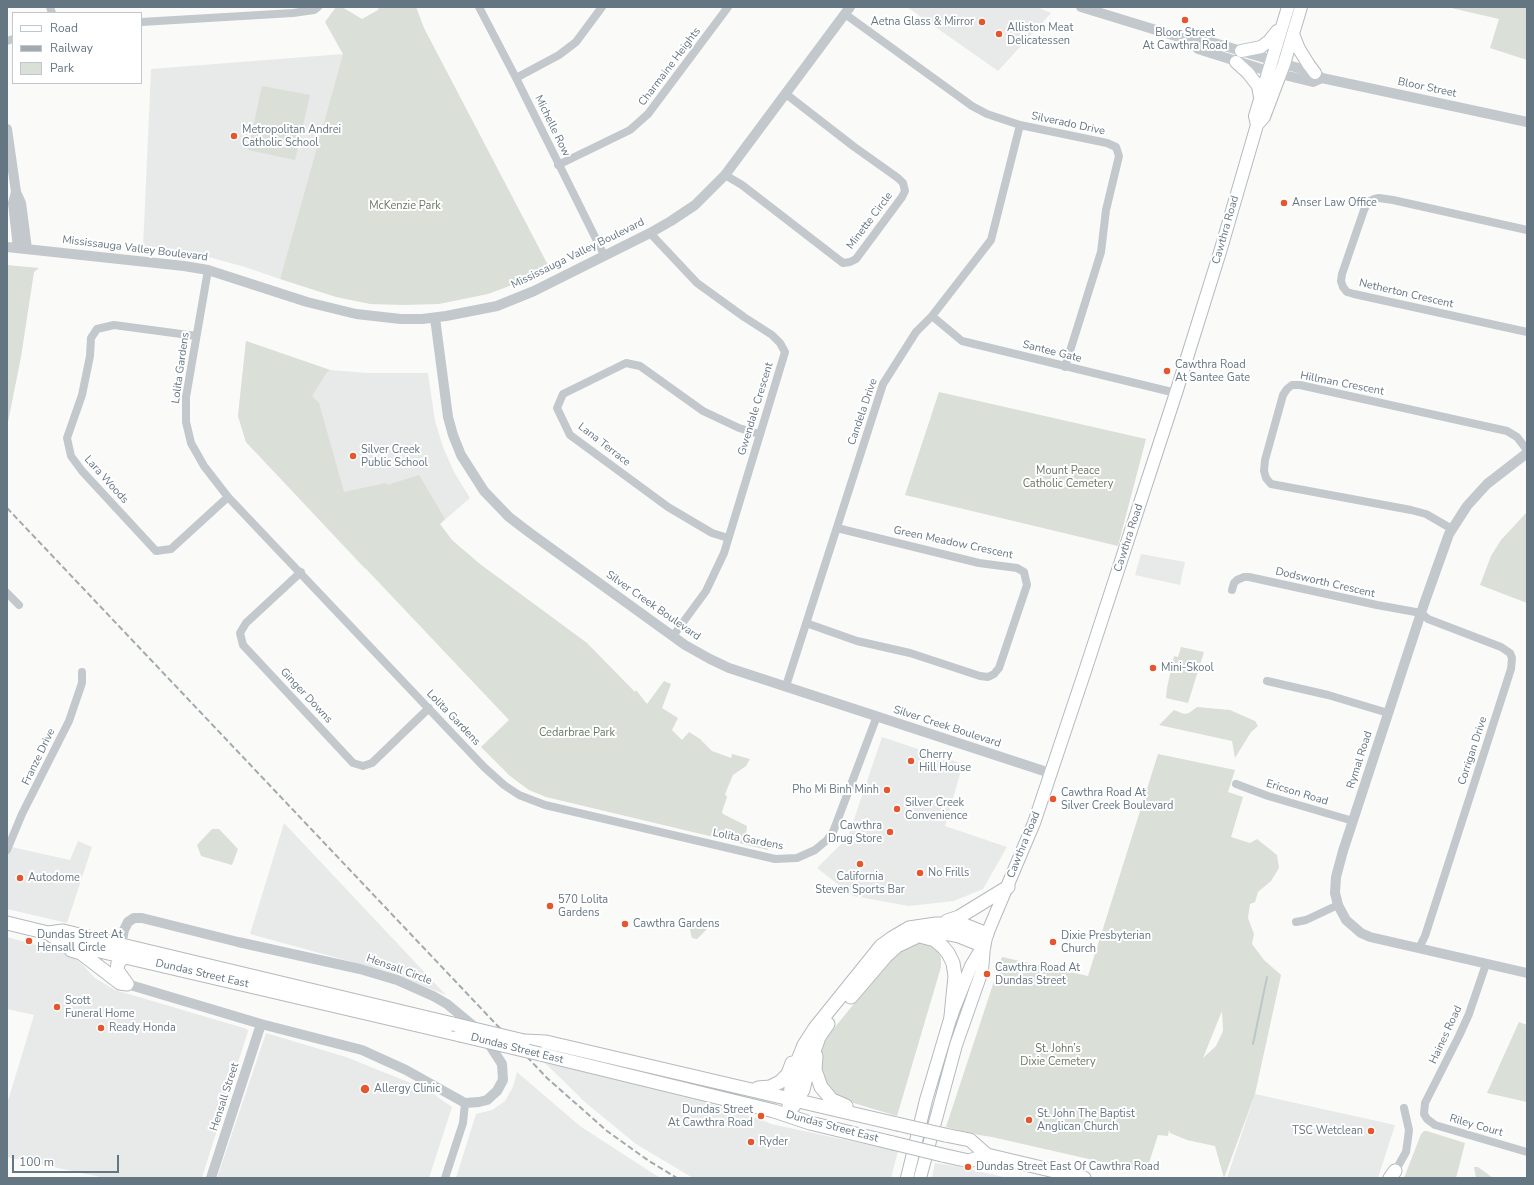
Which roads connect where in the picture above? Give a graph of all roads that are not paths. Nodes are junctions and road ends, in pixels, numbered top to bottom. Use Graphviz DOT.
graph roads {
  1 [pos="318,7"];
  2 [pos="478,7"];
  3 [pos="602,7"];
  4 [pos="728,7"];
  5 [pos="1081,7"];
  6 [pos="1288,7"];
  7 [pos="1302,7"];
  8 [pos="848,10"];
  9 [pos="142,22"];
  10 [pos="1281,27"];
  11 [pos="1293,34"];
  12 [pos="1238,56"];
  13 [pos="1276,68"];
  14 [pos="1319,76"];
  15 [pos="516,78"];
  16 [pos="786,94"];
  17 [pos="1260,97"];
  18 [pos="1527,122"];
  19 [pos="1020,125"];
  20 [pos="1257,125"];
  21 [pos="7,129"];
  22 [pos="558,165"];
  23 [pos="725,175"];
  24 [pos="1527,230"];
  25 [pos="650,233"];
  26 [pos="7,247"];
  27 [pos="22,248"];
  28 [pos="604,255"];
  29 [pos="208,270"];
  30 [pos="932,316"];
  31 [pos="435,318"];
  32 [pos="1527,332"];
  33 [pos="196,336"];
  34 [pos="1065,367"];
  35 [pos="1176,393"];
  36 [pos="759,434"];
  37 [pos="1527,450"];
  38 [pos="1527,453"];
  39 [pos="228,497"];
  40 [pos="837,528"];
  41 [pos="1452,529"];
  42 [pos="728,538"];
  43 [pos="301,572"];
  44 [pos="1232,590"];
  45 [pos="7,593"];
  46 [pos="19,605"];
  47 [pos="1421,613"];
  48 [pos="806,623"];
  49 [pos="673,636"];
  50 [pos="82,672"];
  51 [pos="1267,680"];
  52 [pos="786,686"];
  53 [pos="429,708"];
  54 [pos="1388,713"];
  55 [pos="877,716"];
  56 [pos="1050,773"];
  57 [pos="1236,784"];
  58 [pos="1353,821"];
  59 [pos="7,850"];
  60 [pos="1008,887"];
  61 [pos="1338,905"];
  62 [pos="1296,922"];
  63 [pos="7,923"];
  64 [pos="936,924"];
  65 [pos="48,933"];
  66 [pos="918,936"];
  67 [pos="985,940"];
  68 [pos="61,942"];
  69 [pos="121,945"];
  70 [pos="1419,948"];
  71 [pos="128,956"];
  72 [pos="1486,964"];
  73 [pos="1527,974"];
  74 [pos="127,984"];
  75 [pos="951,1016"];
  76 [pos="261,1024"];
  77 [pos="456,1029"];
  78 [pos="810,1046"];
  79 [pos="727,1083"];
  80 [pos="794,1099"];
  81 [pos="465,1103"];
  82 [pos="1404,1108"];
  83 [pos="1424,1114"];
  84 [pos="788,1116"];
  85 [pos="878,1119"];
  86 [pos="1527,1152"];
  87 [pos="987,1155"];
  88 [pos="1392,1176"];
  89 [pos="212,1178"];
  90 [pos="445,1178"];
  91 [pos="907,1178"];
  92 [pos="920,1178"];
  93 [pos="1084,1178"];
  1 -- 9 [label="street"];
  2 -- 15 [label="street, Michelle Row"];
  3 -- 15 [label="street"];
  4 -- 22 [label="street, Charmaine Heights"];
  5 -- 12 [label="street, Bloor Street"];
  6 -- 10 [label="main road, Cawthra Road"];
  7 -- 11 [label="main road, Cawthra Road"];
  8 -- 16 [label="street, Mississauga Valley Boulevard"];
  8 -- 19 [label="street, Silverado Drive"];
  10 -- 12 [label="main road"];
  10 -- 13 [label="main road, Cawthra Road"];
  11 -- 13 [label="main road, Cawthra Road"];
  11 -- 14 [label="main road"];
  12 -- 13 [label="street, Bloor Street"];
  12 -- 17 [label="main road"];
  13 -- 14 [label="street, Bloor Street"];
  13 -- 17 [label="main road, Cawthra Road"];
  13 -- 20 [label="main road, Cawthra Road"];
  14 -- 18 [label="street, Bloor Street"];
  15 -- 22 [label="street, Michelle Row"];
  16 -- 23 [label="street, Mississauga Valley Boulevard"];
  16 -- 23 [label="street, Minette Circle"];
  17 -- 20 [label="main road, Cawthra Road"];
  19 -- 30 [label="street, Candela Drive"];
  19 -- 34 [label="street, Silverado Drive"];
  20 -- 35 [label="main road, Cawthra Road"];
  21 -- 27 [label="street"];
  22 -- 28 [label="street, Michelle Row"];
  23 -- 25 [label="street, Mississauga Valley Boulevard"];
  24 -- 32 [label="street, Netherton Crescent"];
  25 -- 28 [label="street, Mississauga Valley Boulevard"];
  25 -- 36 [label="street, Gwendale Crescent"];
  26 -- 27 [label="street, Mississauga Valley Boulevard"];
  27 -- 29 [label="street, Mississauga Valley Boulevard"];
  28 -- 31 [label="street, Mississauga Valley Boulevard"];
  29 -- 31 [label="street, Mississauga Valley Boulevard"];
  29 -- 33 [label="street, Lolita Gardens"];
  30 -- 34 [label="street, Santee Gate"];
  30 -- 40 [label="street, Candela Drive"];
  31 -- 49 [label="street, Silver Creek Boulevard"];
  33 -- 39 [label="street, Lolita Gardens"];
  33 -- 39 [label="street, Lara Woods"];
  34 -- 35 [label="street, Santee Gate"];
  35 -- 56 [label="main road, Cawthra Road"];
  36 -- 42 [label="street, Gwendale Crescent"];
  36 -- 42 [label="street, Lana Terrace"];
  37 -- 41 [label="street, Hillman Crescent"];
  38 -- 41 [label="street, Rymal Road"];
  39 -- 43 [label="street, Lolita Gardens"];
  40 -- 48 [label="street, Candela Drive"];
  40 -- 48 [label="street, Green Meadow Crescent"];
  41 -- 47 [label="street, Rymal Road"];
  42 -- 49 [label="street, Gwendale Crescent"];
  43 -- 53 [label="street, Lolita Gardens"];
  43 -- 53 [label="street, Ginger Downs"];
  44 -- 47 [label="street, Dodsworth Crescent"];
  45 -- 46 [label="street"];
  47 -- 54 [label="street, Rymal Road"];
  47 -- 70 [label="street, Corrigan Drive"];
  48 -- 52 [label="street, Candela Drive"];
  49 -- 52 [label="street, Silver Creek Boulevard"];
  50 -- 59 [label="street, Franze Drive"];
  51 -- 54 [label="street"];
  52 -- 55 [label="street, Silver Creek Boulevard"];
  53 -- 55 [label="street, Lolita Gardens"];
  54 -- 58 [label="street, Rymal Road"];
  55 -- 56 [label="street, Silver Creek Boulevard"];
  56 -- 60 [label="main road, Cawthra Road"];
  57 -- 58 [label="street, Ericson Road"];
  58 -- 61 [label="street, Rymal Road"];
  60 -- 64 [label="main road"];
  60 -- 67 [label="main road, Cawthra Road"];
  61 -- 62 [label="street"];
  61 -- 70 [label="street, Rymal Road"];
  63 -- 65 [label="main road, Dundas Street East"];
  64 -- 67 [label="main road"];
  64 -- 78 [label="main road"];
  65 -- 68 [label="main road, Dundas Street East"];
  65 -- 69 [label="main road, Dundas Street East"];
  66 -- 67 [label="main road"];
  66 -- 75 [label="main road"];
  66 -- 78 [label="main road"];
  67 -- 75 [label="main road, Cawthra Road"];
  67 -- 92 [label="main road, Cawthra Road"];
  68 -- 71 [label="main road, Dundas Street East"];
  68 -- 74 [label="main road"];
  69 -- 77 [label="main road, Dundas Street East"];
  69 -- 81 [label="street, Hensall Circle"];
  70 -- 72 [label="street, Rymal Road"];
  71 -- 74 [label="main road"];
  71 -- 77 [label="main road, Dundas Street East"];
  72 -- 73 [label="street, Rymal Road"];
  72 -- 83 [label="street, Haines Road"];
  74 -- 76 [label="street"];
  75 -- 91 [label="main road, Cawthra Road"];
  76 -- 81 [label="street"];
  76 -- 89 [label="street, Hensall Street"];
  77 -- 79 [label="main road, Dundas Street East, bridge"];
  77 -- 84 [label="main road, Dundas Street East, bridge"];
  78 -- 79 [label="main road"];
  78 -- 80 [label="main road"];
  78 -- 85 [label="main road"];
  79 -- 80 [label="main road, Dundas Street East"];
  80 -- 84 [label="main road"];
  80 -- 85 [label="main road, Dundas Street East"];
  81 -- 90 [label="street"];
  82 -- 88 [label="street"];
  83 -- 86 [label="street, Riley Court"];
  84 -- 87 [label="main road, Dundas Street East, bridge"];
  85 -- 87 [label="main road, Dundas Street East, bridge"];
  87 -- 93 [label="main road, Dundas Street East"];
}
